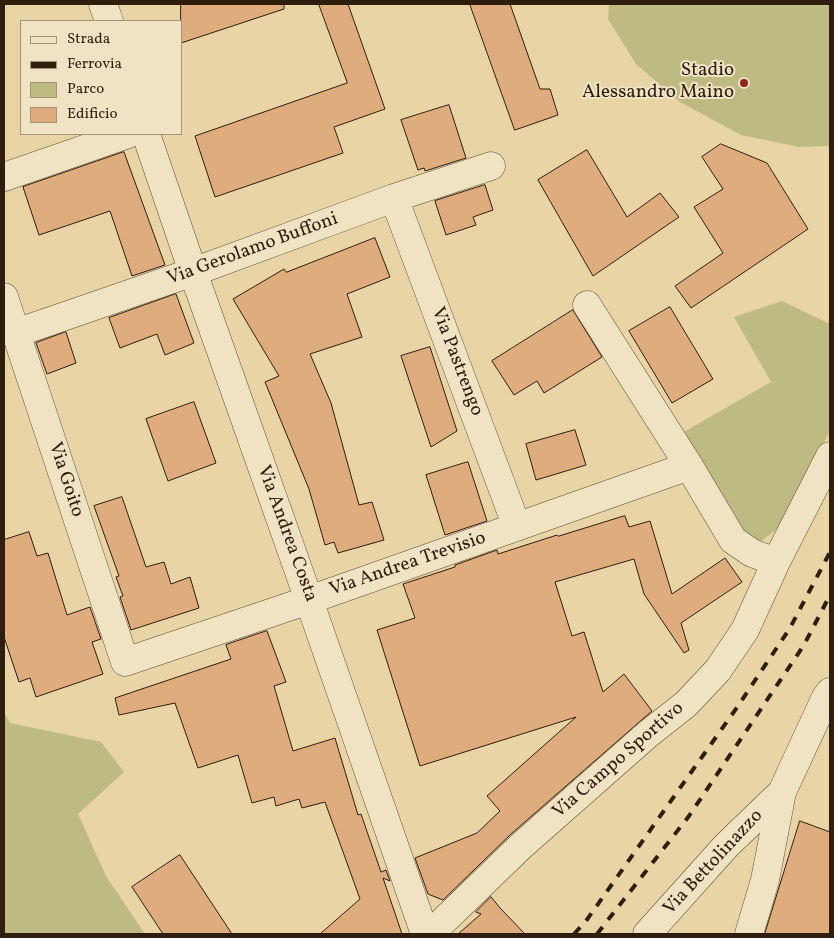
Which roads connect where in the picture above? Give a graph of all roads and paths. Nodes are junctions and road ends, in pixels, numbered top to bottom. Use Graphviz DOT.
graph roads {
  1 [pos="103,4"];
  2 [pos="109,20"];
  3 [pos="125,135"];
  4 [pos="146,135"];
  5 [pos="491,166"];
  6 [pos="4,177"];
  7 [pos="394,198"];
  8 [pos="193,272"];
  9 [pos="4,297"];
  10 [pos="587,305"];
  11 [pos="16,333"];
  12 [pos="830,456"];
  13 [pos="689,466"];
  14 [pos="517,527"];
  15 [pos="776,562"];
  16 [pos="309,600"];
  17 [pos="125,662"];
  18 [pos="830,692"];
  19 [pos="782,792"];
  20 [pos="425,934"];
  21 [pos="430,934"];
  22 [pos="647,934"];
  23 [pos="749,934"];
  1 -- 2 [label="street"];
  3 -- 6 [label="street"];
  4 -- 8 [label="street, Via Andrea Costa"];
  5 -- 7 [label="street, Via Gerolamo Buffoni"];
  7 -- 8 [label="street, Via Gerolamo Buffoni"];
  7 -- 14 [label="street, Via Pastrengo"];
  8 -- 11 [label="street, Via Gerolamo Buffoni"];
  8 -- 16 [label="street, Via Andrea Costa"];
  9 -- 11 [label="street, Via Goito"];
  10 -- 13 [label="street"];
  11 -- 17 [label="street, Via Goito"];
  12 -- 15 [label="street, Via Campo Sportivo"];
  13 -- 14 [label="street, Via Andrea Trevisio"];
  13 -- 15 [label="street"];
  14 -- 16 [label="street, Via Andrea Trevisio"];
  15 -- 21 [label="street, Via Campo Sportivo"];
  16 -- 17 [label="street, Via Andrea Trevisio"];
  16 -- 20 [label="street, Via Andrea Costa"];
  18 -- 19 [label="street"];
  19 -- 22 [label="street, Via Bettolinazzo"];
  19 -- 23 [label="street"];
}
